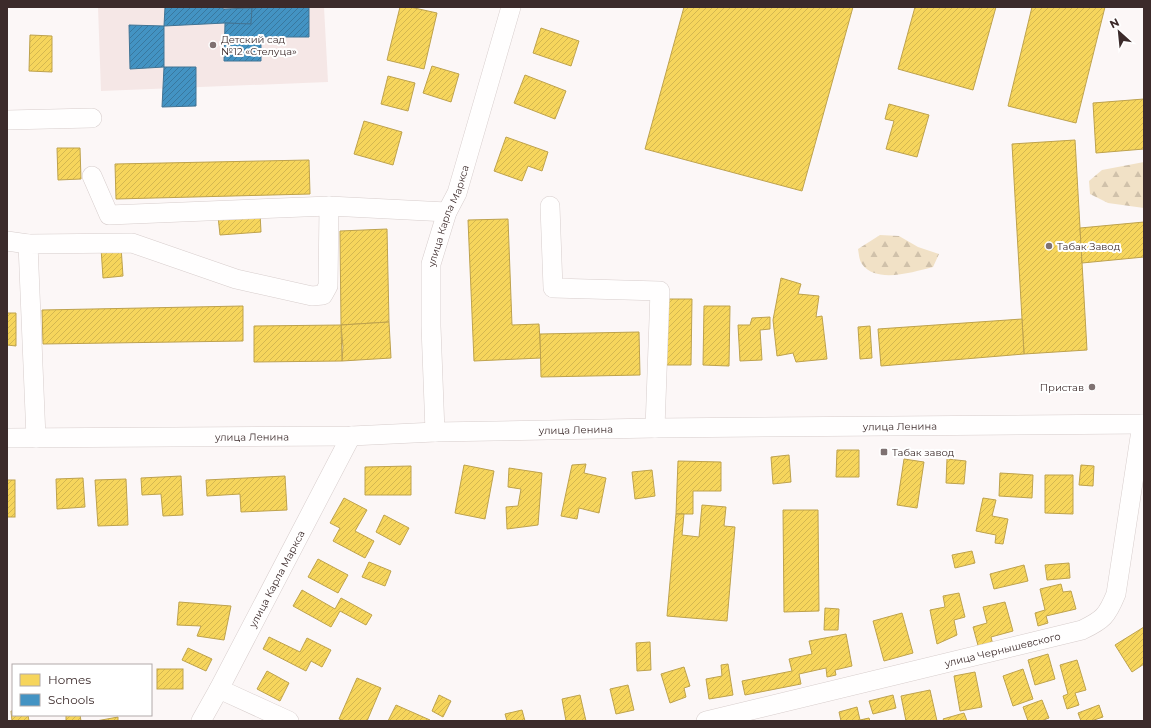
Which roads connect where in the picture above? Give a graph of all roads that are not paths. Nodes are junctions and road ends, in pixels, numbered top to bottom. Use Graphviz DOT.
graph roads {
  1 [pos="511,7"];
  2 [pos="92,118"];
  3 [pos="7,120"];
  4 [pos="92,176"];
  5 [pos="329,206"];
  6 [pos="550,206"];
  7 [pos="447,212"];
  8 [pos="109,214"];
  9 [pos="7,241"];
  10 [pos="132,243"];
  11 [pos="28,244"];
  12 [pos="1143,424"];
  13 [pos="655,428"];
  14 [pos="435,432"];
  15 [pos="351,436"];
  16 [pos="7,438"];
  17 [pos="36,438"];
  18 [pos="219,689"];
  19 [pos="201,721"];
  20 [pos="289,721"];
  21 [pos="706,721"];
  1 -- 7 [label="street, улица Карла Маркса"];
  2 -- 3 [label="street"];
  4 -- 8 [label="street"];
  5 -- 7 [label="street"];
  5 -- 8 [label="street"];
  5 -- 10 [label="street"];
  6 -- 13 [label="street"];
  7 -- 14 [label="street, улица Карла Маркса"];
  8 -- 10 [label="street"];
  9 -- 11 [label="street"];
  10 -- 11 [label="street"];
  11 -- 17 [label="street"];
  12 -- 13 [label="street, улица Ленина"];
  12 -- 21 [label="street, улица Чернышевского"];
  13 -- 14 [label="street, улица Ленина"];
  14 -- 15 [label="street, улица Ленина"];
  15 -- 17 [label="street, улица Ленина"];
  15 -- 18 [label="street, улица Карла Маркса"];
  16 -- 17 [label="street, улица Ленина"];
  18 -- 19 [label="street, улица Карла Маркса"];
  18 -- 20 [label="street"];
}
